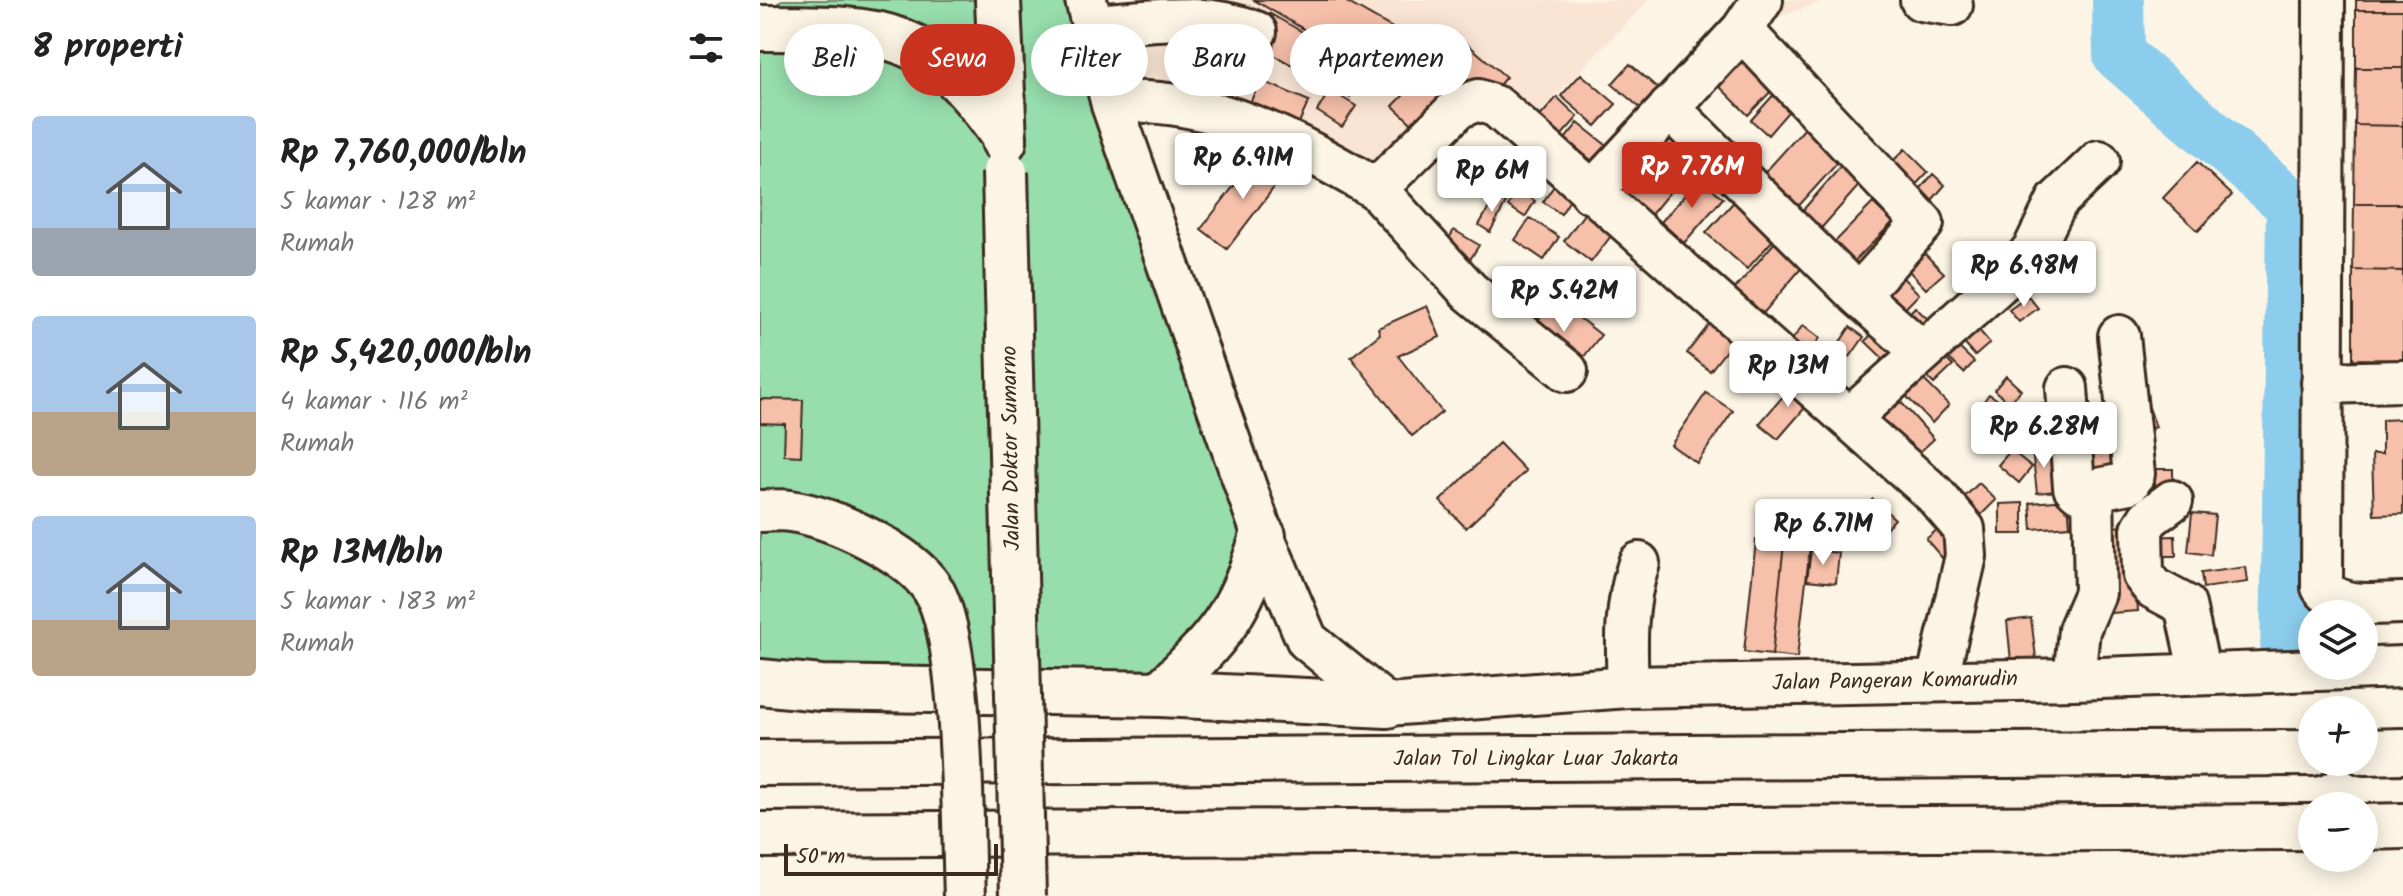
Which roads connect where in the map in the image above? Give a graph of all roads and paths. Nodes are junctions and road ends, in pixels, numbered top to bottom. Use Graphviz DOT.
graph roads {
  1 [pos="782,0"];
  2 [pos="998,0"];
  3 [pos="2324,0"];
  4 [pos="1090,12"];
  5 [pos="1752,15"];
  6 [pos="760,18"];
  7 [pos="1231,24"];
  8 [pos="760,28"];
  9 [pos="1112,102"];
  10 [pos="1669,108"];
  11 [pos="1005,155"];
  12 [pos="2099,161"];
  13 [pos="1376,189"];
  14 [pos="1591,193"];
  15 [pos="1858,295"];
  16 [pos="2119,336"];
  17 [pos="1921,351"];
  18 [pos="1567,371"];
  19 [pos="2403,381"];
  20 [pos="2322,383"];
  21 [pos="2067,388"];
  22 [pos="1851,417"];
  23 [pos="2093,490"];
  24 [pos="2172,501"];
  25 [pos="760,511"];
  26 [pos="1263,536"];
  27 [pos="1639,563"];
  28 [pos="2403,603"];
  29 [pos="2403,667"];
  30 [pos="2200,674"];
  31 [pos="2074,679"];
  32 [pos="1937,681"];
  33 [pos="760,682"];
  34 [pos="1628,687"];
  35 [pos="1160,694"];
  36 [pos="1387,705"];
  37 [pos="2403,751"];
  38 [pos="2378,752"];
  39 [pos="2298,753"];
  40 [pos="760,763"];
  41 [pos="2403,826"];
  42 [pos="2298,827"];
  43 [pos="2378,827"];
  44 [pos="760,835"];
  45 [pos="965,896"];
  46 [pos="1023,896"];
  1 -- 6 [label="main road"];
  2 -- 11 [label="main road, Jalan Doktor Sumarno"];
  3 -- 20 [label="street"];
  4 -- 7 [label="street"];
  4 -- 9 [label="street"];
  5 -- 10 [label="street"];
  5 -- 15 [label="street"];
  8 -- 11 [label="main road"];
  9 -- 13 [label="street"];
  9 -- 26 [label="street"];
  10 -- 14 [label="street"];
  10 -- 15 [label="street"];
  11 -- 46 [label="main road, Jalan Doktor Sumarno, bridge"];
  12 -- 17 [label="street"];
  13 -- 14 [label="street"];
  13 -- 18 [label="street"];
  14 -- 22 [label="street"];
  15 -- 17 [label="street"];
  16 -- 23 [label="street"];
  17 -- 22 [label="street"];
  19 -- 20 [label="street"];
  20 -- 28 [label="street"];
  21 -- 23 [label="street"];
  22 -- 32 [label="street"];
  23 -- 31 [label="street"];
  24 -- 30 [label="street"];
  25 -- 45 [label="street, bridge"];
  26 -- 35 [label="main road"];
  26 -- 36 [label="street"];
  27 -- 34 [label="street"];
  29 -- 30 [label="street, Jalan Pangeran Komarudin"];
  30 -- 31 [label="street, Jalan Pangeran Komarudin"];
  31 -- 32 [label="street, Jalan Pangeran Komarudin"];
  32 -- 34 [label="street, Jalan Pangeran Komarudin"];
  33 -- 35 [label="main road"];
  34 -- 36 [label="street, Jalan Pangeran Komarudin"];
  35 -- 36 [label="main road"];
  37 -- 38 [label="main road"];
  39 -- 40 [label="main road, Jalan Tol Lingkar Luar Jakarta"];
  41 -- 43 [label="main road"];
  42 -- 44 [label="main road"];
}
